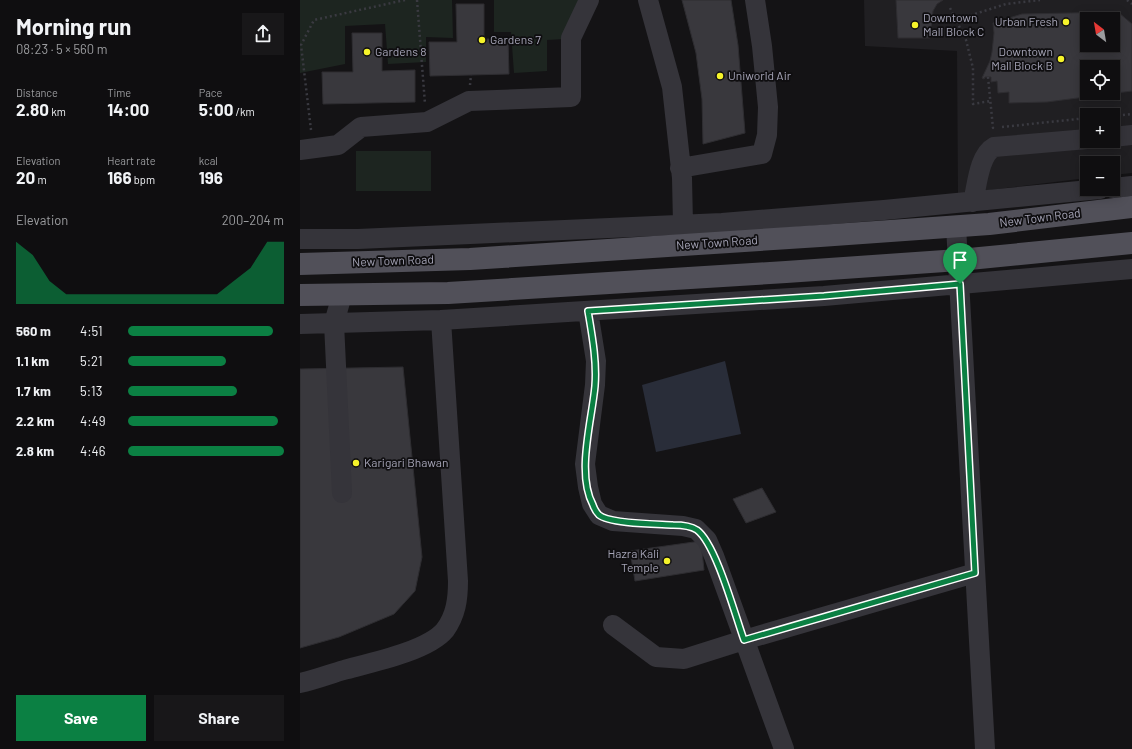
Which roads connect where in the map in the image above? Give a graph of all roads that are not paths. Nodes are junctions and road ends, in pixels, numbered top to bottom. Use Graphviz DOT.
graph roads {
  1 [pos="589,0"];
  2 [pos="648,0"];
  3 [pos="755,0"];
  4 [pos="1132,135"];
  5 [pos="1120,136"];
  6 [pos="1080,140"];
  7 [pos="307,150"];
  8 [pos="680,168"];
  9 [pos="1132,186"];
  10 [pos="1120,187"];
  11 [pos="1080,191"];
  12 [pos="973,202"];
  13 [pos="1132,207"];
  14 [pos="956,226"];
  15 [pos="687,231"];
  16 [pos="300,239"];
  17 [pos="1132,243"];
  18 [pos="959,260"];
  19 [pos="300,264"];
  20 [pos="1132,270"];
  21 [pos="960,284"];
  22 [pos="300,295"];
  23 [pos="342,295"];
  24 [pos="588,311"];
  25 [pos="441,320"];
  26 [pos="334,323"];
  27 [pos="300,324"];
  28 [pos="342,493"];
  29 [pos="975,573"];
  30 [pos="613,625"];
  31 [pos="744,640"];
  32 [pos="300,683"];
  33 [pos="784,749"];
  34 [pos="985,749"];
  1 -- 7 [label="street"];
  2 -- 8 [label="street"];
  3 -- 8 [label="street"];
  4 -- 5 [label="street"];
  6 -- 12 [label="street"];
  8 -- 15 [label="street"];
  9 -- 10 [label="street"];
  11 -- 12 [label="street"];
  12 -- 15 [label="street"];
  13 -- 14 [label="main road, New Town Road"];
  14 -- 15 [label="main road, New Town Road"];
  14 -- 18 [label="street"];
  15 -- 16 [label="street"];
  15 -- 19 [label="main road, New Town Road"];
  17 -- 18 [label="main road"];
  18 -- 21 [label="street"];
  18 -- 23 [label="main road"];
  20 -- 21 [label="street"];
  21 -- 24 [label="street"];
  21 -- 29 [label="street"];
  22 -- 23 [label="main road"];
  23 -- 26 [label="street"];
  24 -- 25 [label="street"];
  24 -- 31 [label="street"];
  25 -- 26 [label="street"];
  25 -- 32 [label="street"];
  26 -- 27 [label="street"];
  26 -- 28 [label="street"];
  29 -- 31 [label="street"];
  29 -- 34 [label="street"];
  30 -- 31 [label="street"];
  31 -- 33 [label="street"];
}
